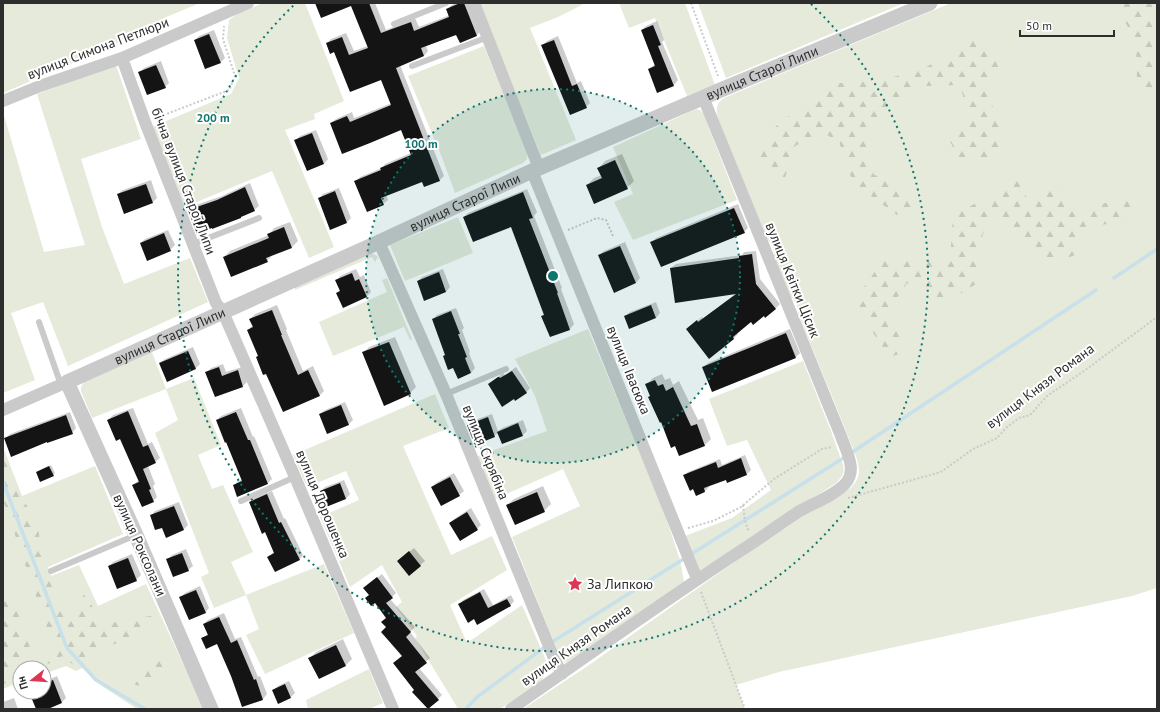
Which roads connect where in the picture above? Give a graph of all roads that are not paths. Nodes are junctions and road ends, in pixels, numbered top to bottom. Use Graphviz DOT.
graph roads {
  1 [pos="248,3"];
  2 [pos="446,3"];
  3 [pos="474,3"];
  4 [pos="930,3"];
  5 [pos="394,24"];
  6 [pos="488,37"];
  7 [pos="122,58"];
  8 [pos="412,66"];
  9 [pos="703,97"];
  10 [pos="3,101"];
  11 [pos="536,170"];
  12 [pos="259,218"];
  13 [pos="379,242"];
  14 [pos="193,244"];
  15 [pos="223,312"];
  16 [pos="39,322"];
  17 [pos="506,369"];
  18 [pos="64,383"];
  19 [pos="446,394"];
  20 [pos="3,410"];
  21 [pos="850,475"];
  22 [pos="295,477"];
  23 [pos="241,501"];
  24 [pos="136,534"];
  25 [pos="51,571"];
  26 [pos="697,579"];
  27 [pos="562,674"];
  28 [pos="211,709"];
  29 [pos="393,709"];
  30 [pos="511,709"];
  1 -- 7 [label="street, вулиця Симона Петлюри"];
  2 -- 5 [label="lane"];
  3 -- 6 [label="street, вулиця Івасюка"];
  4 -- 9 [label="street, вулиця Старої Липи"];
  6 -- 8 [label="lane"];
  6 -- 11 [label="street, вулиця Івасюка"];
  7 -- 10 [label="street, вулиця Симона Петлюри"];
  7 -- 14 [label="street, бічна вулиця Старої Липи"];
  9 -- 11 [label="street, вулиця Старої Липи"];
  9 -- 21 [label="street, вулиця Квітки Цісик"];
  11 -- 13 [label="street, вулиця Старої Липи"];
  11 -- 26 [label="street, вулиця Івасюка"];
  12 -- 14 [label="lane"];
  13 -- 15 [label="street, вулиця Старої Липи"];
  13 -- 19 [label="street, вулиця Скрябіна"];
  14 -- 15 [label="street, бічна вулиця Старої Липи"];
  15 -- 18 [label="street, вулиця Старої Липи"];
  15 -- 22 [label="street, вулиця Дорошенка"];
  16 -- 18 [label="lane"];
  17 -- 19 [label="lane"];
  18 -- 20 [label="street, вулиця Старої Липи"];
  18 -- 24 [label="street, вулиця Роксолани"];
  19 -- 27 [label="street, вулиця Скрябіна"];
  21 -- 26 [label="street, вулиця Князя Романа"];
  22 -- 23 [label="lane"];
  22 -- 29 [label="street, вулиця Дорошенка"];
  24 -- 25 [label="lane"];
  24 -- 28 [label="street, вулиця Роксолани"];
  26 -- 27 [label="street, вулиця Князя Романа"];
  27 -- 30 [label="street, вулиця Князя Романа"];
}
